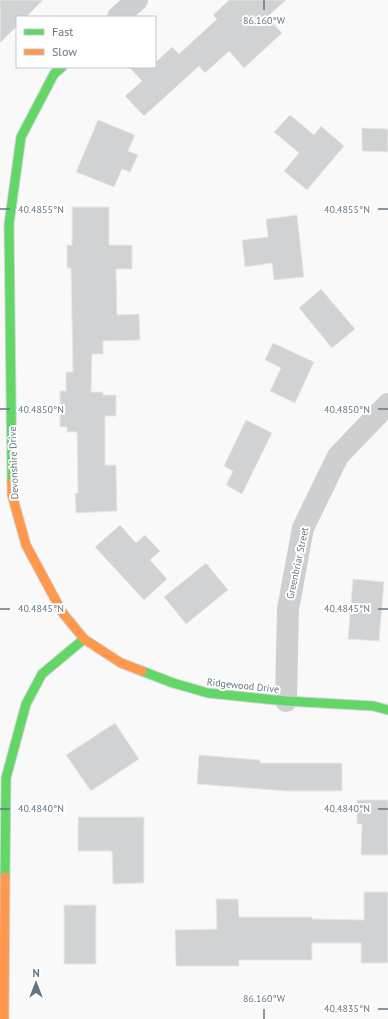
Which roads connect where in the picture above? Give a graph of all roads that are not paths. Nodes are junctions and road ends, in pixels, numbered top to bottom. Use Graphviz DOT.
graph roads {
  1 [pos="137,0"];
  2 [pos="119,16"];
  3 [pos="61,68"];
  4 [pos="5,224"];
  5 [pos="388,404"];
  6 [pos="84,639"];
  7 [pos="286,701"];
  8 [pos="388,710"];
  9 [pos="4,1019"];
  1 -- 2 [label="street"];
  3 -- 4 [label="street, Devonshire Drive"];
  4 -- 6 [label="street, Devonshire Drive"];
  5 -- 7 [label="street, Greenbriar Street"];
  6 -- 7 [label="street, Ridgewood Drive"];
  6 -- 9 [label="street"];
  7 -- 8 [label="street, Ridgewood Drive"];
}
